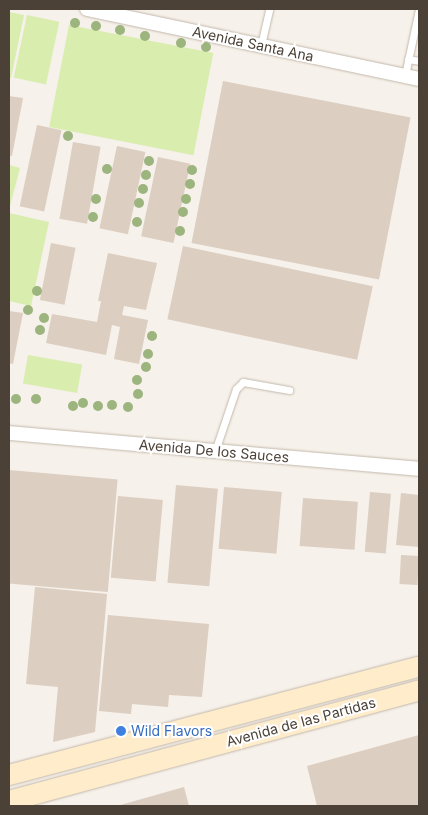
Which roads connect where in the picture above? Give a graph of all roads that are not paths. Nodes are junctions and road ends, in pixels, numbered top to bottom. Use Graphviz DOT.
graph roads {
  1 [pos="87,9"];
  2 [pos="269,9"];
  3 [pos="419,9"];
  4 [pos="262,45"];
  5 [pos="408,59"];
  6 [pos="419,61"];
  7 [pos="404,75"];
  8 [pos="419,79"];
  9 [pos="290,390"];
  10 [pos="9,434"];
  11 [pos="215,451"];
  12 [pos="419,469"];
  13 [pos="419,666"];
  14 [pos="419,690"];
  15 [pos="9,775"];
  16 [pos="9,801"];
  1 -- 4 [label="street, Avenida Santa Ana"];
  2 -- 4 [label="lane"];
  3 -- 5 [label="lane"];
  4 -- 7 [label="street, Avenida Santa Ana"];
  5 -- 6 [label="lane"];
  5 -- 7 [label="lane"];
  7 -- 8 [label="street, Avenida Santa Ana"];
  9 -- 11 [label="lane"];
  10 -- 11 [label="street, Avenida De los Sauces"];
  11 -- 12 [label="street, Avenida De los Sauces"];
  13 -- 15 [label="main road, Avenida de las Partidas"];
  14 -- 16 [label="main road, Avenida de las Partidas"];
}
